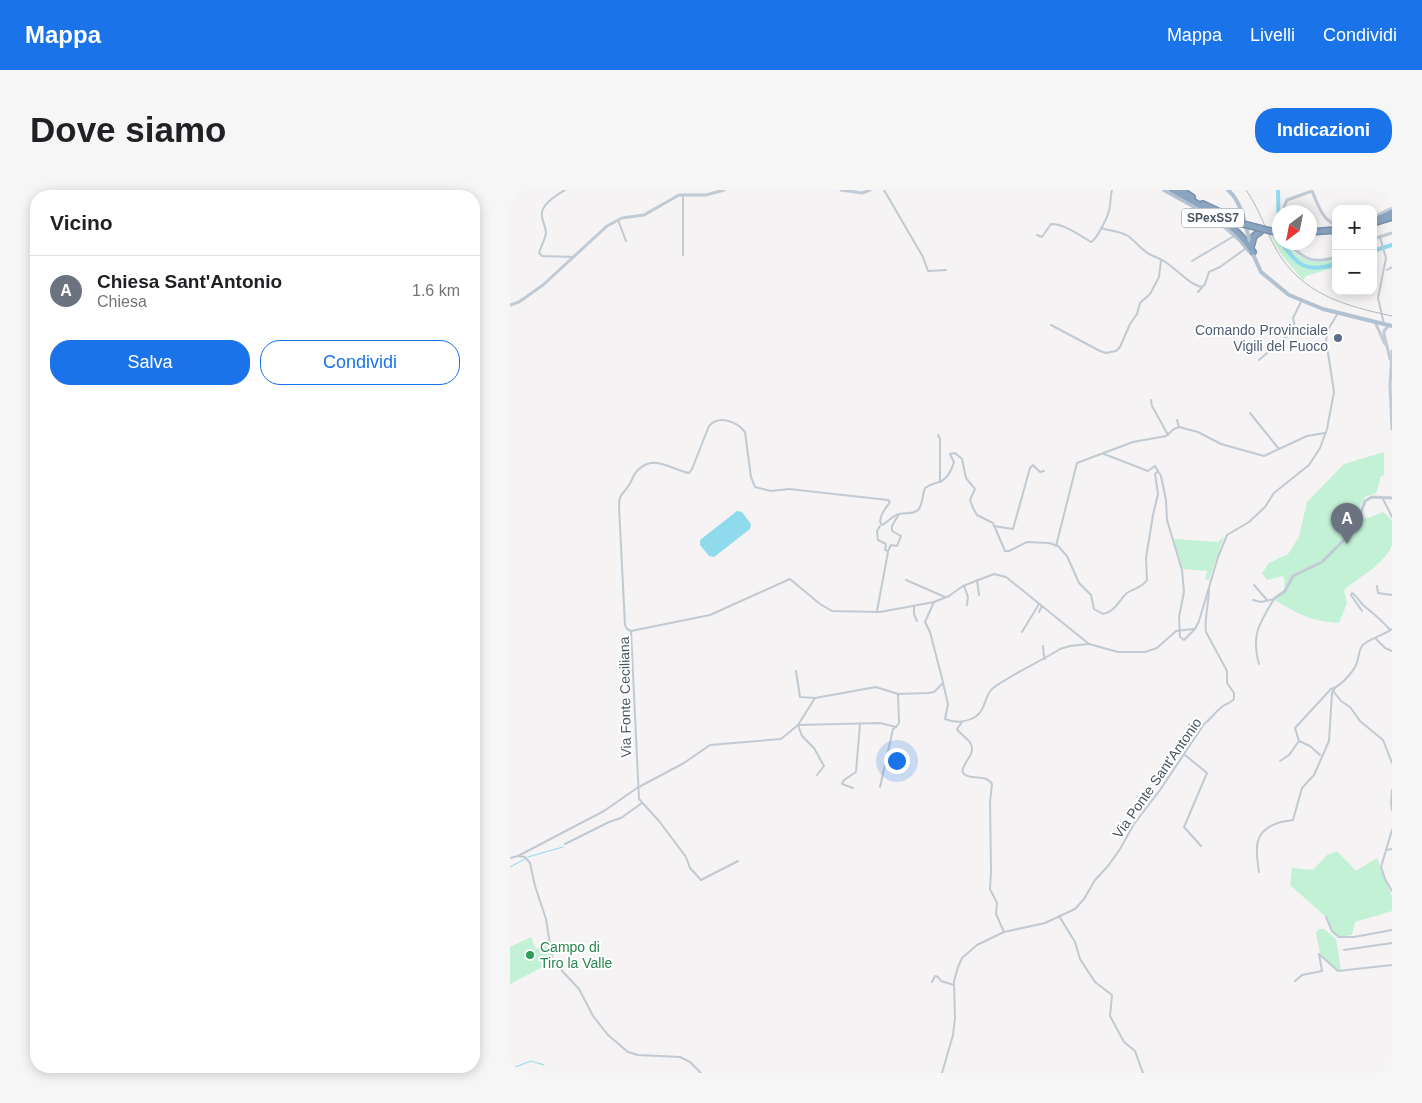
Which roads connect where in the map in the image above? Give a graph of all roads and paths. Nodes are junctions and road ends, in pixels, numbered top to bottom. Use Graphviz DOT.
graph roads {
  1 [pos="565,190"];
  2 [pos="724,190"];
  3 [pos="841,190"];
  4 [pos="870,190"];
  5 [pos="884,190"];
  6 [pos="1112,190"];
  7 [pos="1164,190"];
  8 [pos="1173,190"];
  9 [pos="1180,190"];
  10 [pos="1228,190"];
  11 [pos="1312,191"];
  12 [pos="683,195"];
  13 [pos="1196,202"];
  14 [pos="1285,205"];
  15 [pos="1392,208"];
  16 [pos="1392,214"];
  17 [pos="1377,217"];
  18 [pos="1210,219"];
  19 [pos="1377,219"];
  20 [pos="618,220"];
  21 [pos="1235,220"];
  22 [pos="1377,220"];
  23 [pos="1332,223"];
  24 [pos="1101,228"];
  25 [pos="1272,230"];
  26 [pos="1332,231"];
  27 [pos="1271,232"];
  28 [pos="1317,232"];
  29 [pos="1392,233"];
  30 [pos="1037,235"];
  31 [pos="1234,236"];
  32 [pos="1380,237"];
  33 [pos="1377,238"];
  34 [pos="626,241"];
  35 [pos="1245,249"];
  36 [pos="1296,250"];
  37 [pos="1253,252"];
  38 [pos="682,254"];
  39 [pos="574,257"];
  40 [pos="1332,258"];
  41 [pos="1161,260"];
  42 [pos="1192,261"];
  43 [pos="1392,268"];
  44 [pos="946,270"];
  45 [pos="1387,270"];
  46 [pos="1202,287"];
  47 [pos="1198,292"];
  48 [pos="1302,300"];
  49 [pos="510,305"];
  50 [pos="1338,313"];
  51 [pos="1375,322"];
  52 [pos="1384,324"];
  53 [pos="1051,325"];
  54 [pos="1391,326"];
  55 [pos="1390,351"];
  56 [pos="1259,360"];
  57 [pos="1391,363"];
  58 [pos="1391,374"];
  59 [pos="1151,400"];
  60 [pos="1250,414"];
  61 [pos="1176,420"];
  62 [pos="1179,427"];
  63 [pos="1392,429"];
  64 [pos="1325,433"];
  65 [pos="938,435"];
  66 [pos="1168,435"];
  67 [pos="1279,449"];
  68 [pos="1103,454"];
  69 [pos="1044,471"];
  70 [pos="1158,471"];
  71 [pos="940,482"];
  72 [pos="1382,497"];
  73 [pos="1392,498"];
  74 [pos="899,514"];
  75 [pos="1392,516"];
  76 [pos="881,525"];
  77 [pos="994,526"];
  78 [pos="1056,546"];
  79 [pos="888,551"];
  80 [pos="906,580"];
  81 [pos="977,580"];
  82 [pos="1254,585"];
  83 [pos="964,586"];
  84 [pos="1209,586"];
  85 [pos="1378,586"];
  86 [pos="979,595"];
  87 [pos="1392,595"];
  88 [pos="944,598"];
  89 [pos="1274,599"];
  90 [pos="1253,600"];
  91 [pos="1268,600"];
  92 [pos="934,602"];
  93 [pos="1039,604"];
  94 [pos="967,605"];
  95 [pos="914,606"];
  96 [pos="1042,606"];
  97 [pos="877,611"];
  98 [pos="1039,612"];
  99 [pos="1362,612"];
  100 [pos="917,621"];
  101 [pos="1195,629"];
  102 [pos="1391,629"];
  103 [pos="631,631"];
  104 [pos="1022,632"];
  105 [pos="1180,632"];
  106 [pos="1376,639"];
  107 [pos="1090,644"];
  108 [pos="1043,646"];
  109 [pos="1392,651"];
  110 [pos="1046,658"];
  111 [pos="1259,664"];
  112 [pos="796,672"];
  113 [pos="943,683"];
  114 [pos="1334,690"];
  115 [pos="898,694"];
  116 [pos="815,698"];
  117 [pos="963,721"];
  118 [pos="860,724"];
  119 [pos="798,725"];
  120 [pos="896,727"];
  121 [pos="1299,741"];
  122 [pos="1184,754"];
  123 [pos="1321,756"];
  124 [pos="1280,762"];
  125 [pos="1392,763"];
  126 [pos="817,775"];
  127 [pos="880,787"];
  128 [pos="637,788"];
  129 [pos="853,788"];
  130 [pos="1392,790"];
  131 [pos="642,803"];
  132 [pos="1392,810"];
  133 [pos="1392,830"];
  134 [pos="566,844"];
  135 [pos="1200,846"];
  136 [pos="1392,849"];
  137 [pos="1386,850"];
  138 [pos="526,852"];
  139 [pos="518,856"];
  140 [pos="525,857"];
  141 [pos="510,858"];
  142 [pos="738,861"];
  143 [pos="1259,872"];
  144 [pos="1392,890"];
  145 [pos="1059,916"];
  146 [pos="1326,917"];
  147 [pos="1392,930"];
  148 [pos="1004,932"];
  149 [pos="1392,943"];
  150 [pos="1344,950"];
  151 [pos="1392,964"];
  152 [pos="1295,980"];
  153 [pos="932,982"];
  154 [pos="954,985"];
  155 [pos="701,1073"];
  156 [pos="942,1073"];
  157 [pos="1143,1073"];
  1 -- 39 [label="street"];
  2 -- 12 [label="street"];
  3 -- 4 [label="street"];
  5 -- 44 [label="street"];
  6 -- 24 [label="street"];
  7 -- 37 [label="main road, SPexSS7"];
  8 -- 13 [label="highway"];
  9 -- 13 [label="highway"];
  10 -- 37 [label="main road, SPexSS7"];
  11 -- 14 [label="street"];
  11 -- 23 [label="street"];
  12 -- 20 [label="street"];
  12 -- 38 [label="street"];
  13 -- 21 [label="highway"];
  13 -- 37 [label="highway"];
  15 -- 17 [label="street"];
  16 -- 19 [label="highway"];
  16 -- 22 [label="highway"];
  18 -- 31 [label="street"];
  20 -- 34 [label="street"];
  20 -- 39 [label="street"];
  21 -- 25 [label="highway, bridge"];
  21 -- 27 [label="highway, bridge"];
  24 -- 30 [label="street"];
  24 -- 41 [label="street"];
  26 -- 28 [label="highway"];
  27 -- 37 [label="highway, bridge"];
  29 -- 32 [label="street"];
  31 -- 35 [label="street"];
  31 -- 42 [label="street"];
  32 -- 33 [label="street"];
  32 -- 52 [label="street"];
  35 -- 37 [label="street"];
  35 -- 46 [label="street"];
  36 -- 40 [label="street"];
  37 -- 48 [label="main road, SPexSS7"];
  39 -- 49 [label="street"];
  41 -- 46 [label="street"];
  41 -- 53 [label="street"];
  43 -- 45 [label="street"];
  46 -- 47 [label="street"];
  48 -- 50 [label="main road, SPexSS7"];
  48 -- 56 [label="street"];
  50 -- 51 [label="main road, SPexSS7"];
  50 -- 64 [label="street"];
  51 -- 52 [label="main road, SPexSS7"];
  51 -- 55 [label="street"];
  52 -- 54 [label="main road, SPexSS7"];
  54 -- 55 [label="street"];
  55 -- 57 [label="street"];
  57 -- 58 [label="street"];
  58 -- 63 [label="street"];
  59 -- 66 [label="street"];
  60 -- 67 [label="street"];
  61 -- 62 [label="street"];
  62 -- 66 [label="street"];
  62 -- 67 [label="street"];
  64 -- 67 [label="street"];
  64 -- 84 [label="street"];
  65 -- 71 [label="street"];
  66 -- 68 [label="street"];
  68 -- 70 [label="street"];
  68 -- 78 [label="street"];
  69 -- 77 [label="street"];
  70 -- 78 [label="street"];
  70 -- 105 [label="street"];
  71 -- 74 [label="street"];
  71 -- 77 [label="street"];
  72 -- 73 [label="street"];
  72 -- 75 [label="street"];
  72 -- 89 [label="street"];
  74 -- 76 [label="street"];
  74 -- 79 [label="street"];
  76 -- 79 [label="street"];
  76 -- 103 [label="street"];
  77 -- 78 [label="street"];
  79 -- 97 [label="street"];
  80 -- 88 [label="street"];
  81 -- 83 [label="street, Via Fonte Ceciliana"];
  81 -- 86 [label="street"];
  81 -- 93 [label="street, Via Fonte Ceciliana"];
  82 -- 91 [label="street"];
  83 -- 88 [label="street, Via Fonte Ceciliana"];
  83 -- 94 [label="street"];
  84 -- 101 [label="street"];
  84 -- 122 [label="street, Via Ponte Sant'Antonio"];
  85 -- 87 [label="street"];
  88 -- 92 [label="street, Via Fonte Ceciliana"];
  89 -- 91 [label="street"];
  89 -- 111 [label="street"];
  90 -- 91 [label="street"];
  92 -- 95 [label="street, Via Fonte Ceciliana"];
  92 -- 113 [label="street"];
  93 -- 96 [label="street, Via Fonte Ceciliana"];
  93 -- 104 [label="street"];
  95 -- 97 [label="street, Via Fonte Ceciliana"];
  95 -- 100 [label="street"];
  96 -- 98 [label="street"];
  96 -- 107 [label="street, Via Fonte Ceciliana"];
  97 -- 103 [label="street, Via Fonte Ceciliana"];
  99 -- 102 [label="street"];
  101 -- 105 [label="street"];
  101 -- 105 [label="street"];
  102 -- 106 [label="street"];
  103 -- 128 [label="street, Via Fonte Ceciliana"];
  105 -- 107 [label="street"];
  106 -- 109 [label="street"];
  106 -- 114 [label="street"];
  107 -- 110 [label="street"];
  108 -- 110 [label="street"];
  110 -- 117 [label="street"];
  112 -- 116 [label="street"];
  113 -- 115 [label="street"];
  113 -- 117 [label="street"];
  114 -- 121 [label="street"];
  114 -- 123 [label="street"];
  114 -- 125 [label="street"];
  115 -- 116 [label="street"];
  115 -- 120 [label="street"];
  116 -- 119 [label="street"];
  117 -- 148 [label="street"];
  118 -- 119 [label="street"];
  118 -- 120 [label="street"];
  118 -- 129 [label="street"];
  119 -- 126 [label="street"];
  119 -- 128 [label="street"];
  120 -- 127 [label="street"];
  121 -- 123 [label="street"];
  121 -- 124 [label="street"];
  122 -- 135 [label="street"];
  122 -- 145 [label="street, Via Ponte Sant'Antonio"];
  123 -- 143 [label="street"];
  128 -- 131 [label="street, Via Fonte Ceciliana"];
  128 -- 138 [label="street"];
  130 -- 132 [label="street"];
  131 -- 134 [label="street"];
  131 -- 142 [label="street"];
  133 -- 137 [label="street"];
  136 -- 137 [label="street"];
  137 -- 144 [label="street"];
  138 -- 139 [label="street"];
  138 -- 140 [label="street"];
  139 -- 140 [label="street"];
  139 -- 141 [label="street"];
  140 -- 155 [label="street"];
  145 -- 148 [label="street, Via Ponte Sant'Antonio"];
  145 -- 157 [label="street"];
  146 -- 147 [label="street"];
  148 -- 154 [label="street, Via Ponte Sant'Antonio"];
  149 -- 150 [label="street"];
  151 -- 152 [label="street"];
  153 -- 154 [label="street"];
  154 -- 156 [label="street, Via Ponte Sant'Antonio"];
}
